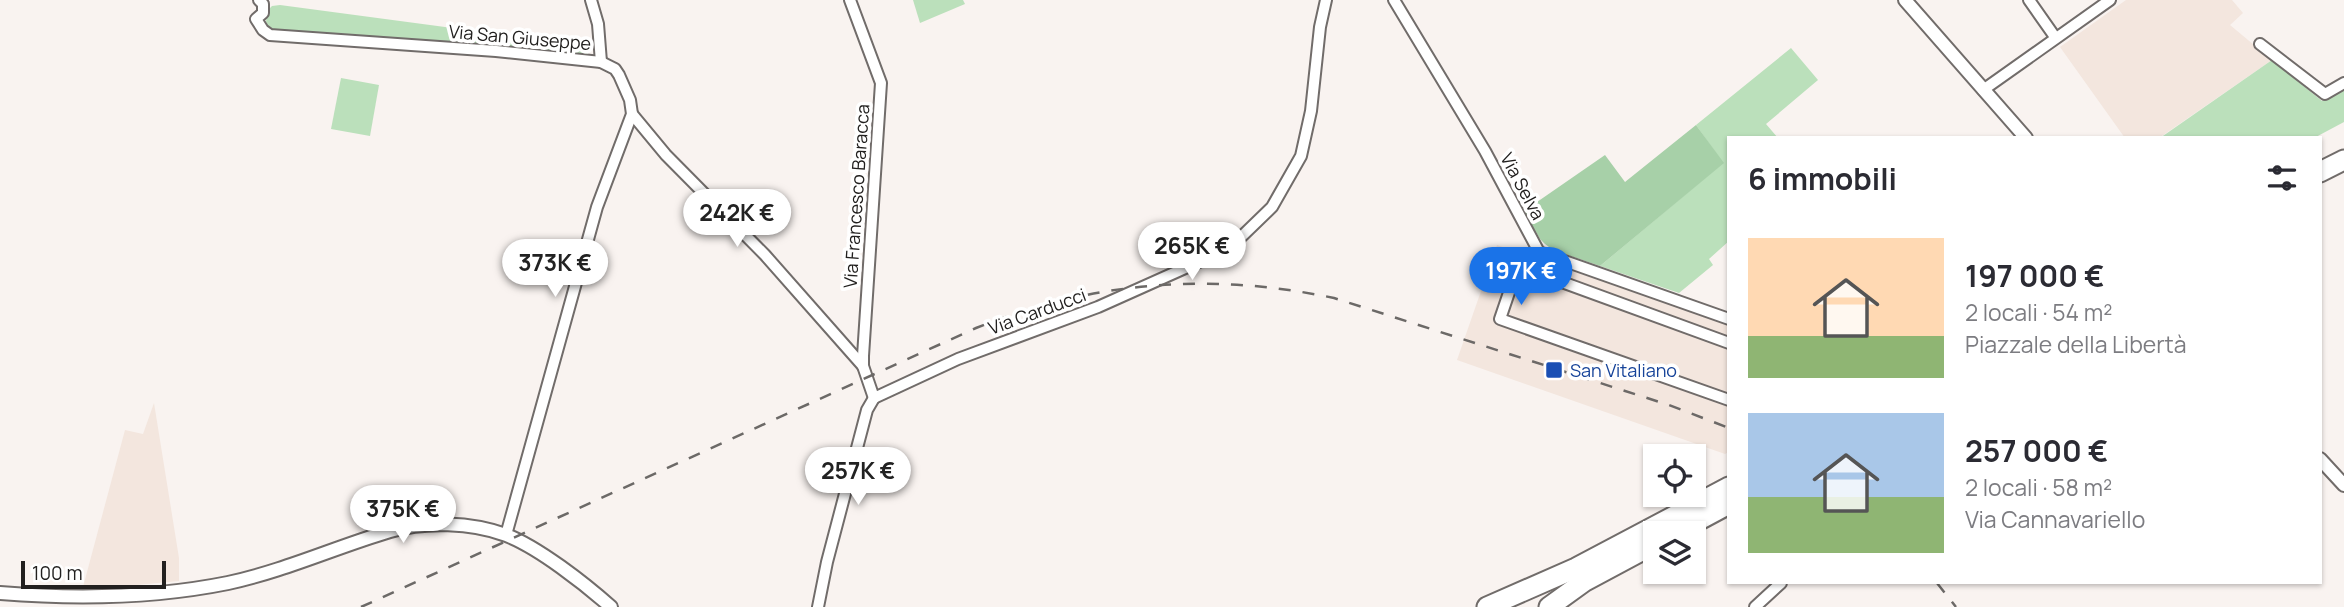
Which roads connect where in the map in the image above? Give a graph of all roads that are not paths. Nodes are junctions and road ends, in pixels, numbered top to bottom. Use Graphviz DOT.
graph roads {
  1 [pos="259,0"];
  2 [pos="591,0"];
  3 [pos="850,0"];
  4 [pos="1326,0"];
  5 [pos="1394,0"];
  6 [pos="1905,0"];
  7 [pos="2029,0"];
  8 [pos="2110,0"];
  9 [pos="2055,37"];
  10 [pos="2260,44"];
  11 [pos="601,62"];
  12 [pos="2344,83"];
  13 [pos="1983,90"];
  14 [pos="632,114"];
  15 [pos="2024,136"];
  16 [pos="2344,160"];
  17 [pos="2322,172"];
  18 [pos="2344,175"];
  19 [pos="2322,186"];
  20 [pos="1727,318"];
  21 [pos="1727,342"];
  22 [pos="863,366"];
  23 [pos="874,398"];
  24 [pos="1727,399"];
  25 [pos="2322,461"];
  26 [pos="2344,485"];
  27 [pos="1727,488"];
  28 [pos="1727,505"];
  29 [pos="1697,521"];
  30 [pos="506,535"];
  31 [pos="1643,550"];
  32 [pos="1779,584"];
  33 [pos="0,593"];
  34 [pos="611,607"];
  35 [pos="818,607"];
  36 [pos="1487,607"];
  37 [pos="1549,607"];
  38 [pos="1755,607"];
  1 -- 11 [label="street, Via San Giuseppe"];
  2 -- 11 [label="street"];
  3 -- 22 [label="street, Via Francesco Baracca"];
  4 -- 23 [label="street, Via Carducci"];
  5 -- 20 [label="street, Via Selva"];
  6 -- 13 [label="street"];
  7 -- 9 [label="street"];
  8 -- 9 [label="street"];
  9 -- 13 [label="street"];
  10 -- 12 [label="street"];
  11 -- 14 [label="street, Via San Giuseppe"];
  13 -- 15 [label="street"];
  14 -- 22 [label="street"];
  14 -- 30 [label="street"];
  16 -- 17 [label="highway"];
  18 -- 19 [label="highway"];
  21 -- 24 [label="street"];
  22 -- 23 [label="street, Via Francesco Baracca"];
  23 -- 35 [label="street"];
  25 -- 26 [label="street"];
  27 -- 36 [label="highway"];
  28 -- 29 [label="highway"];
  30 -- 33 [label="street"];
  30 -- 34 [label="street"];
  31 -- 37 [label="highway"];
  32 -- 38 [label="street"];
}
